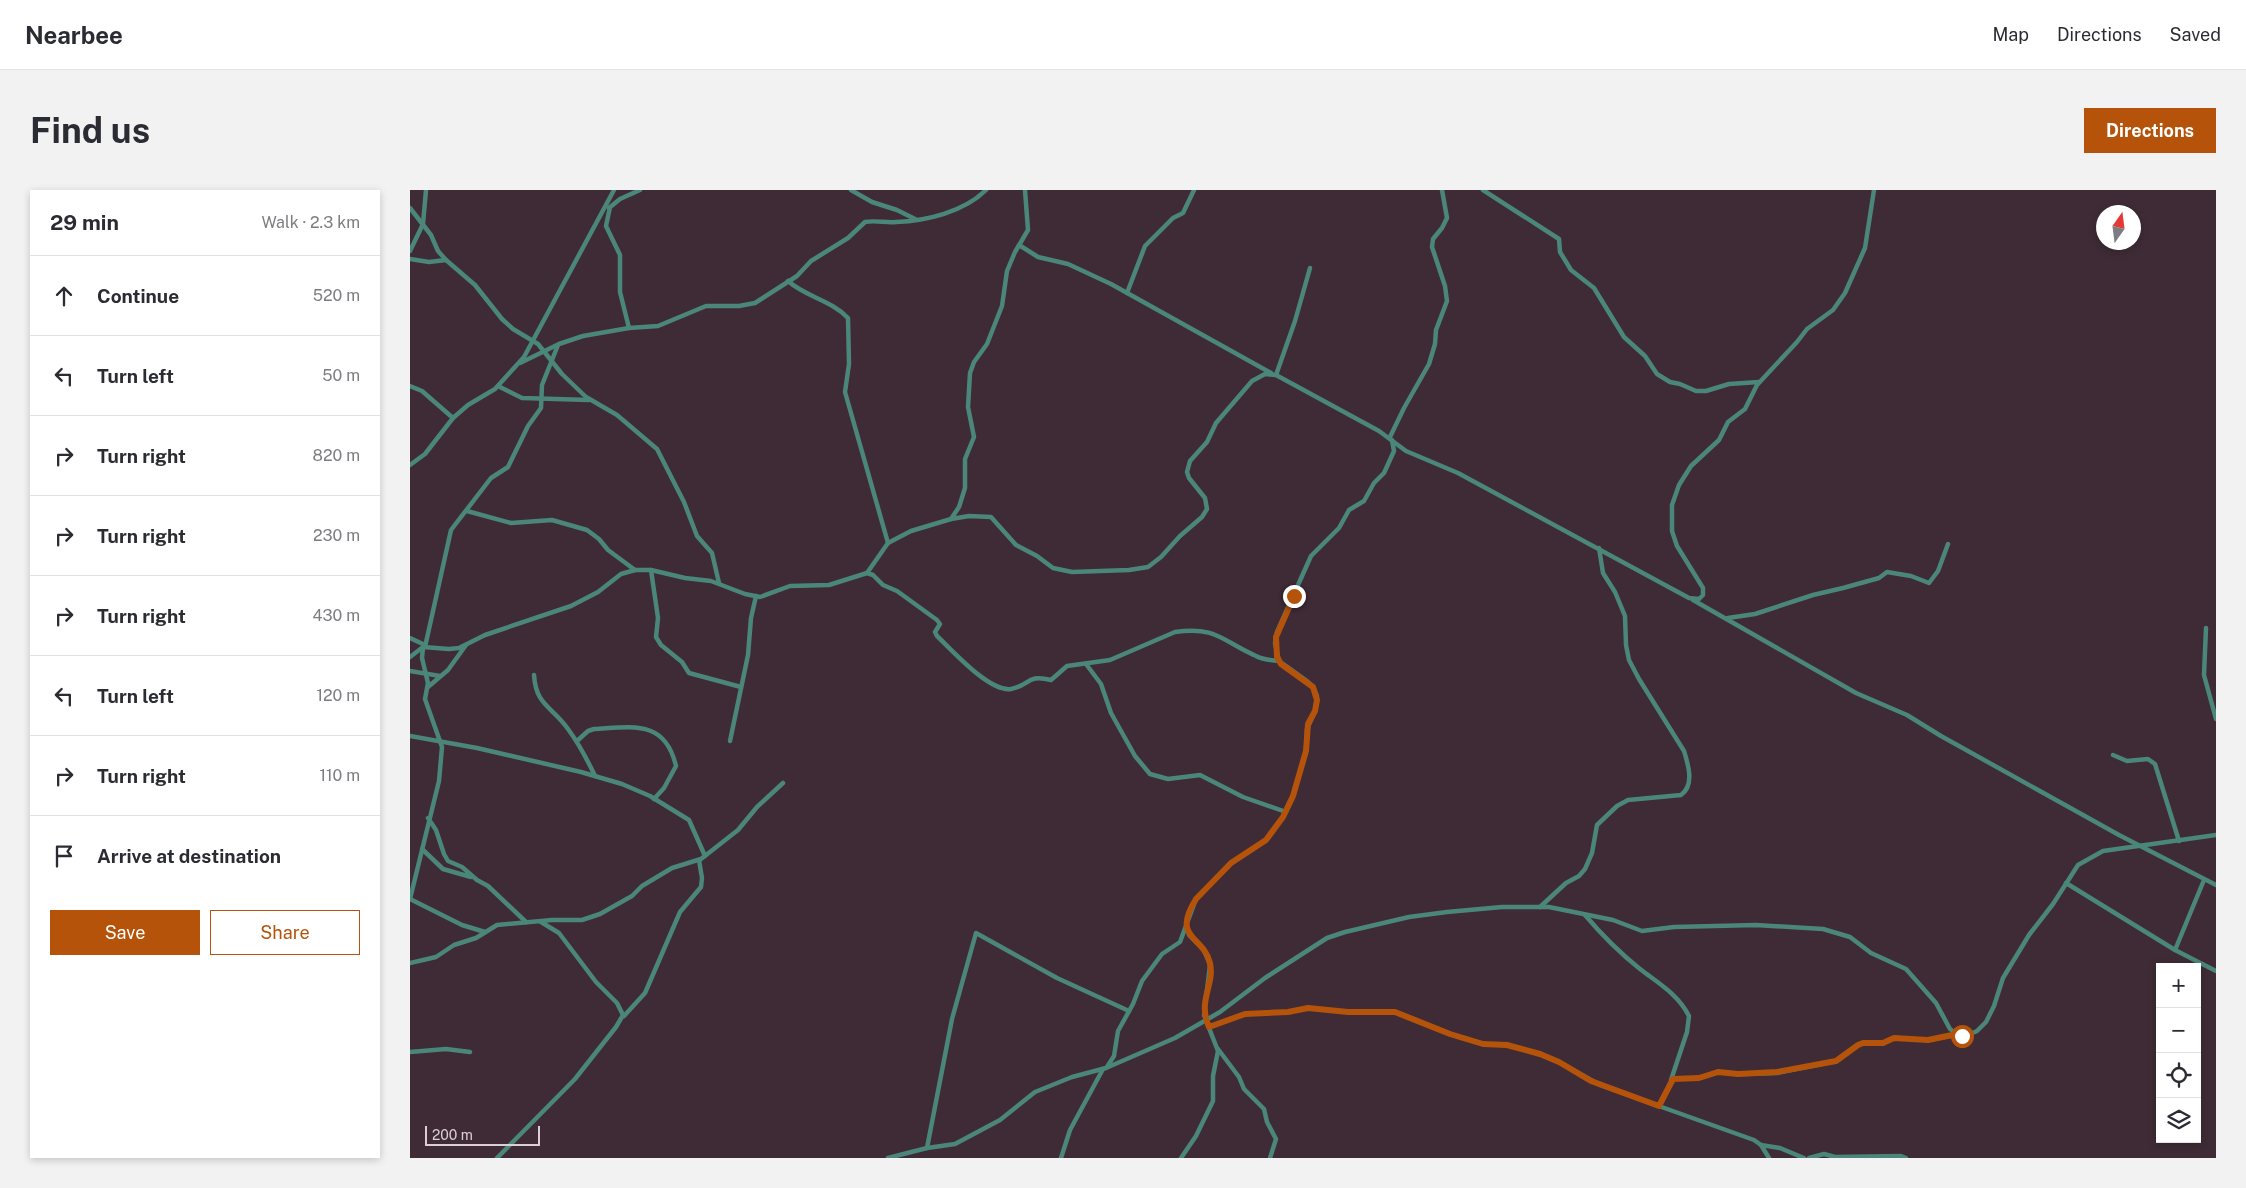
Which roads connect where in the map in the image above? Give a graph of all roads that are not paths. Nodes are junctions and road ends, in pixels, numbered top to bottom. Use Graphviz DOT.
graph roads {
  1 [pos="426,190"];
  2 [pos="614,190"];
  3 [pos="640,190"];
  4 [pos="851,190"];
  5 [pos="986,190"];
  6 [pos="1025,190"];
  7 [pos="1194,190"];
  8 [pos="1442,190"];
  9 [pos="1483,190"];
  10 [pos="1874,190"];
  11 [pos="610,207"];
  12 [pos="410,208"];
  13 [pos="604,211"];
  14 [pos="915,219"];
  15 [pos="423,224"];
  16 [pos="1019,245"];
  17 [pos="410,251"];
  18 [pos="410,259"];
  19 [pos="446,260"];
  20 [pos="1310,268"];
  21 [pos="788,281"];
  22 [pos="1127,293"];
  23 [pos="629,328"];
  24 [pos="534,341"];
  25 [pos="559,344"];
  26 [pos="545,351"];
  27 [pos="551,359"];
  28 [pos="520,363"];
  29 [pos="1275,375"];
  30 [pos="1760,382"];
  31 [pos="410,386"];
  32 [pos="498,386"];
  33 [pos="542,398"];
  34 [pos="590,400"];
  35 [pos="453,418"];
  36 [pos="1390,438"];
  37 [pos="410,466"];
  38 [pos="467,512"];
  39 [pos="951,519"];
  40 [pos="888,543"];
  41 [pos="1948,544"];
  42 [pos="1599,548"];
  43 [pos="635,570"];
  44 [pos="651,570"];
  45 [pos="867,573"];
  46 [pos="719,583"];
  47 [pos="756,596"];
  48 [pos="1690,599"];
  49 [pos="1727,618"];
  50 [pos="2206,628"];
  51 [pos="410,638"];
  52 [pos="467,644"];
  53 [pos="424,646"];
  54 [pos="410,657"];
  55 [pos="1279,661"];
  56 [pos="1086,664"];
  57 [pos="410,672"];
  58 [pos="426,675"];
  59 [pos="534,675"];
  60 [pos="440,676"];
  61 [pos="740,687"];
  62 [pos="427,688"];
  63 [pos="2216,719"];
  64 [pos="410,736"];
  65 [pos="577,741"];
  66 [pos="442,742"];
  67 [pos="730,742"];
  68 [pos="2113,755"];
  69 [pos="595,776"];
  70 [pos="783,783"];
  71 [pos="654,798"];
  72 [pos="1286,812"];
  73 [pos="428,818"];
  74 [pos="2216,835"];
  75 [pos="2179,841"];
  76 [pos="2140,845"];
  77 [pos="422,849"];
  78 [pos="705,856"];
  79 [pos="699,860"];
  80 [pos="474,878"];
  81 [pos="2204,880"];
  82 [pos="2066,883"];
  83 [pos="2216,885"];
  84 [pos="410,899"];
  85 [pos="1540,907"];
  86 [pos="1584,914"];
  87 [pos="540,921"];
  88 [pos="526,922"];
  89 [pos="1187,924"];
  90 [pos="485,932"];
  91 [pos="2175,950"];
  92 [pos="410,963"];
  93 [pos="2216,971"];
  94 [pos="1129,1011"];
  95 [pos="623,1016"];
  96 [pos="1206,1020"];
  97 [pos="1209,1027"];
  98 [pos="1957,1034"];
  99 [pos="1217,1048"];
  100 [pos="410,1052"];
  101 [pos="470,1052"];
  102 [pos="1104,1069"];
  103 [pos="1671,1080"];
  104 [pos="1659,1106"];
  105 [pos="1761,1146"];
  106 [pos="927,1148"];
  107 [pos="498,1158"];
  108 [pos="888,1158"];
  109 [pos="1060,1158"];
  110 [pos="1180,1158"];
  111 [pos="1270,1158"];
  112 [pos="1769,1158"];
  113 [pos="1804,1158"];
  114 [pos="1808,1158"];
  115 [pos="1906,1158"];
  1 -- 15 [label="street"];
  2 -- 13 [label="street"];
  3 -- 11 [label="street"];
  4 -- 14 [label="street"];
  5 -- 14 [label="street"];
  6 -- 16 [label="street"];
  7 -- 22 [label="street"];
  8 -- 36 [label="street"];
  9 -- 30 [label="street"];
  10 -- 30 [label="street"];
  11 -- 13 [label="street"];
  11 -- 23 [label="street"];
  12 -- 15 [label="street"];
  13 -- 24 [label="street"];
  14 -- 21 [label="street"];
  15 -- 17 [label="street"];
  15 -- 19 [label="street"];
  16 -- 22 [label="street"];
  16 -- 39 [label="street"];
  18 -- 19 [label="street"];
  19 -- 24 [label="street"];
  20 -- 29 [label="street"];
  21 -- 23 [label="street"];
  21 -- 40 [label="street"];
  22 -- 29 [label="street"];
  23 -- 25 [label="street"];
  24 -- 26 [label="street"];
  24 -- 28 [label="street"];
  25 -- 26 [label="street"];
  25 -- 27 [label="street"];
  26 -- 27 [label="street"];
  26 -- 28 [label="street"];
  27 -- 33 [label="street"];
  27 -- 34 [label="street"];
  28 -- 32 [label="street"];
  29 -- 36 [label="street"];
  29 -- 39 [label="street"];
  30 -- 48 [label="street"];
  31 -- 35 [label="street"];
  32 -- 33 [label="street"];
  32 -- 35 [label="street"];
  33 -- 34 [label="street"];
  33 -- 38 [label="street"];
  34 -- 46 [label="street"];
  35 -- 37 [label="street"];
  36 -- 42 [label="street"];
  36 -- 55 [label="street"];
  38 -- 43 [label="street"];
  38 -- 53 [label="street"];
  39 -- 40 [label="street"];
  40 -- 45 [label="street"];
  41 -- 49 [label="street"];
  42 -- 48 [label="street"];
  42 -- 85 [label="street"];
  43 -- 44 [label="street"];
  43 -- 52 [label="street"];
  44 -- 46 [label="street"];
  44 -- 61 [label="street"];
  45 -- 47 [label="street"];
  45 -- 56 [label="street"];
  46 -- 47 [label="street"];
  47 -- 61 [label="street"];
  48 -- 49 [label="street"];
  49 -- 76 [label="street"];
  50 -- 63 [label="street"];
  51 -- 53 [label="street"];
  52 -- 53 [label="street"];
  52 -- 60 [label="street"];
  53 -- 54 [label="street"];
  53 -- 58 [label="street"];
  55 -- 56 [label="street"];
  55 -- 72 [label="street"];
  56 -- 72 [label="street"];
  57 -- 58 [label="street"];
  58 -- 60 [label="street"];
  58 -- 62 [label="street"];
  59 -- 65 [label="street"];
  60 -- 62 [label="street"];
  61 -- 67 [label="street"];
  62 -- 66 [label="street"];
  64 -- 66 [label="street"];
  65 -- 69 [label="street"];
  65 -- 71 [label="street"];
  66 -- 69 [label="street"];
  66 -- 73 [label="street"];
  68 -- 75 [label="street"];
  69 -- 71 [label="street"];
  70 -- 78 [label="street"];
  71 -- 78 [label="street"];
  72 -- 89 [label="street"];
  73 -- 77 [label="street"];
  73 -- 80 [label="street"];
  74 -- 75 [label="street"];
  75 -- 76 [label="street"];
  76 -- 81 [label="street"];
  76 -- 82 [label="street"];
  77 -- 80 [label="street"];
  77 -- 84 [label="street"];
  78 -- 79 [label="street"];
  79 -- 87 [label="street"];
  79 -- 95 [label="street"];
  80 -- 88 [label="street"];
  81 -- 83 [label="street"];
  81 -- 91 [label="street"];
  82 -- 91 [label="street"];
  82 -- 98 [label="street"];
  84 -- 90 [label="street"];
  85 -- 86 [label="street"];
  85 -- 96 [label="street"];
  86 -- 98 [label="street"];
  86 -- 103 [label="street"];
  87 -- 88 [label="street"];
  87 -- 95 [label="street"];
  88 -- 90 [label="street"];
  89 -- 94 [label="street"];
  89 -- 96 [label="street"];
  90 -- 92 [label="street"];
  91 -- 93 [label="street"];
  94 -- 102 [label="street"];
  94 -- 106 [label="street"];
  95 -- 107 [label="street"];
  96 -- 97 [label="street"];
  96 -- 102 [label="street"];
  97 -- 99 [label="street"];
  97 -- 104 [label="street"];
  98 -- 103 [label="street"];
  99 -- 110 [label="street"];
  99 -- 111 [label="street"];
  100 -- 101 [label="street"];
  102 -- 106 [label="street"];
  102 -- 109 [label="street"];
  103 -- 104 [label="street"];
  104 -- 105 [label="street"];
  105 -- 112 [label="street"];
  105 -- 113 [label="street"];
  106 -- 108 [label="street"];
  114 -- 115 [label="street"];
}
